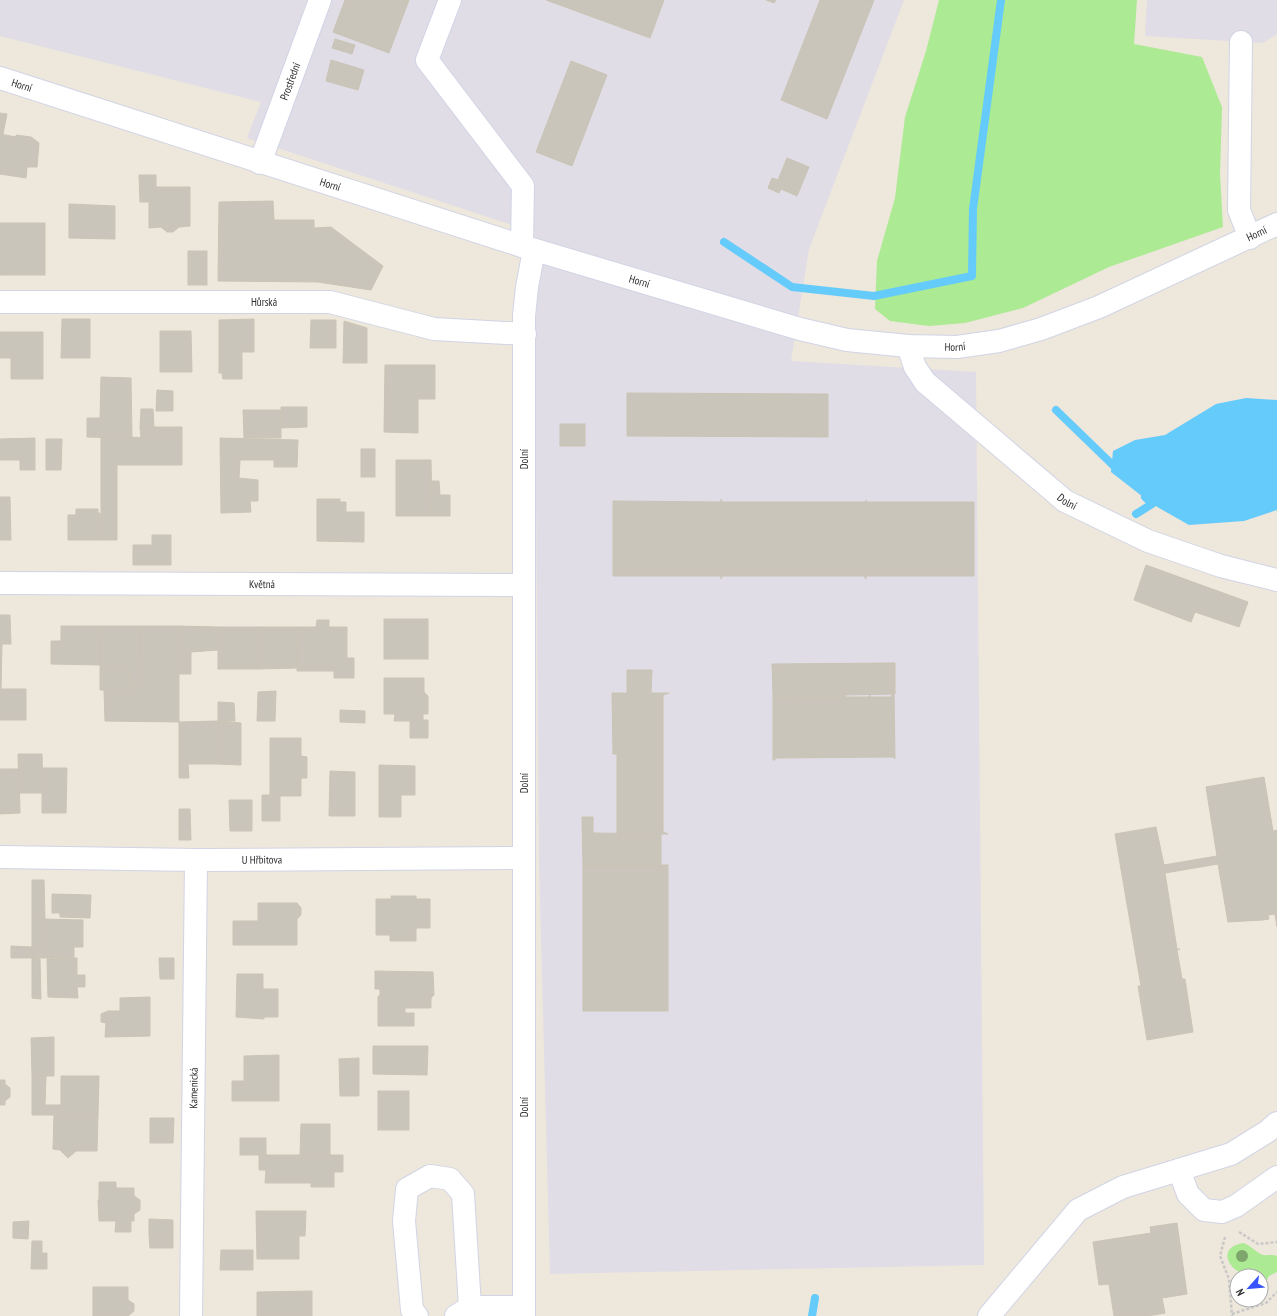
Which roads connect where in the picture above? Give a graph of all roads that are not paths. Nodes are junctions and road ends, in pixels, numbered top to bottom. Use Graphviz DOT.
graph roads {
  1 [pos="320,0"];
  2 [pos="450,0"];
  3 [pos="1241,42"];
  4 [pos="0,78"];
  5 [pos="260,163"];
  6 [pos="1277,224"];
  7 [pos="1250,238"];
  8 [pos="528,248"];
  9 [pos="0,302"];
  10 [pos="524,334"];
  11 [pos="908,346"];
  12 [pos="1277,580"];
  13 [pos="0,583"];
  14 [pos="524,585"];
  15 [pos="0,858"];
  16 [pos="524,858"];
  17 [pos="196,860"];
  18 [pos="1277,1123"];
  19 [pos="1179,1170"];
  20 [pos="1277,1177"];
  21 [pos="463,1311"];
  22 [pos="524,1312"];
  23 [pos="192,1316"];
  24 [pos="417,1316"];
  25 [pos="989,1316"];
  1 -- 5 [label="street, Prostřední"];
  2 -- 8 [label="street, Dolní"];
  3 -- 7 [label="street"];
  4 -- 5 [label="street, Horní"];
  5 -- 8 [label="street, Horní"];
  6 -- 7 [label="street, Horní"];
  7 -- 11 [label="street, Horní"];
  8 -- 10 [label="street, Dolní"];
  8 -- 11 [label="street, Horní"];
  9 -- 10 [label="street, Hůrská"];
  10 -- 14 [label="street, Dolní"];
  11 -- 12 [label="street, Dolní"];
  13 -- 14 [label="street, Květná"];
  14 -- 16 [label="street, Dolní"];
  15 -- 17 [label="street, U Hřbitova"];
  16 -- 17 [label="street, U Hřbitova"];
  16 -- 22 [label="street, Dolní"];
  17 -- 23 [label="street, Kamenická"];
  18 -- 19 [label="street"];
  19 -- 20 [label="street"];
  19 -- 25 [label="street"];
  21 -- 22 [label="street"];
  21 -- 24 [label="street"];
}
